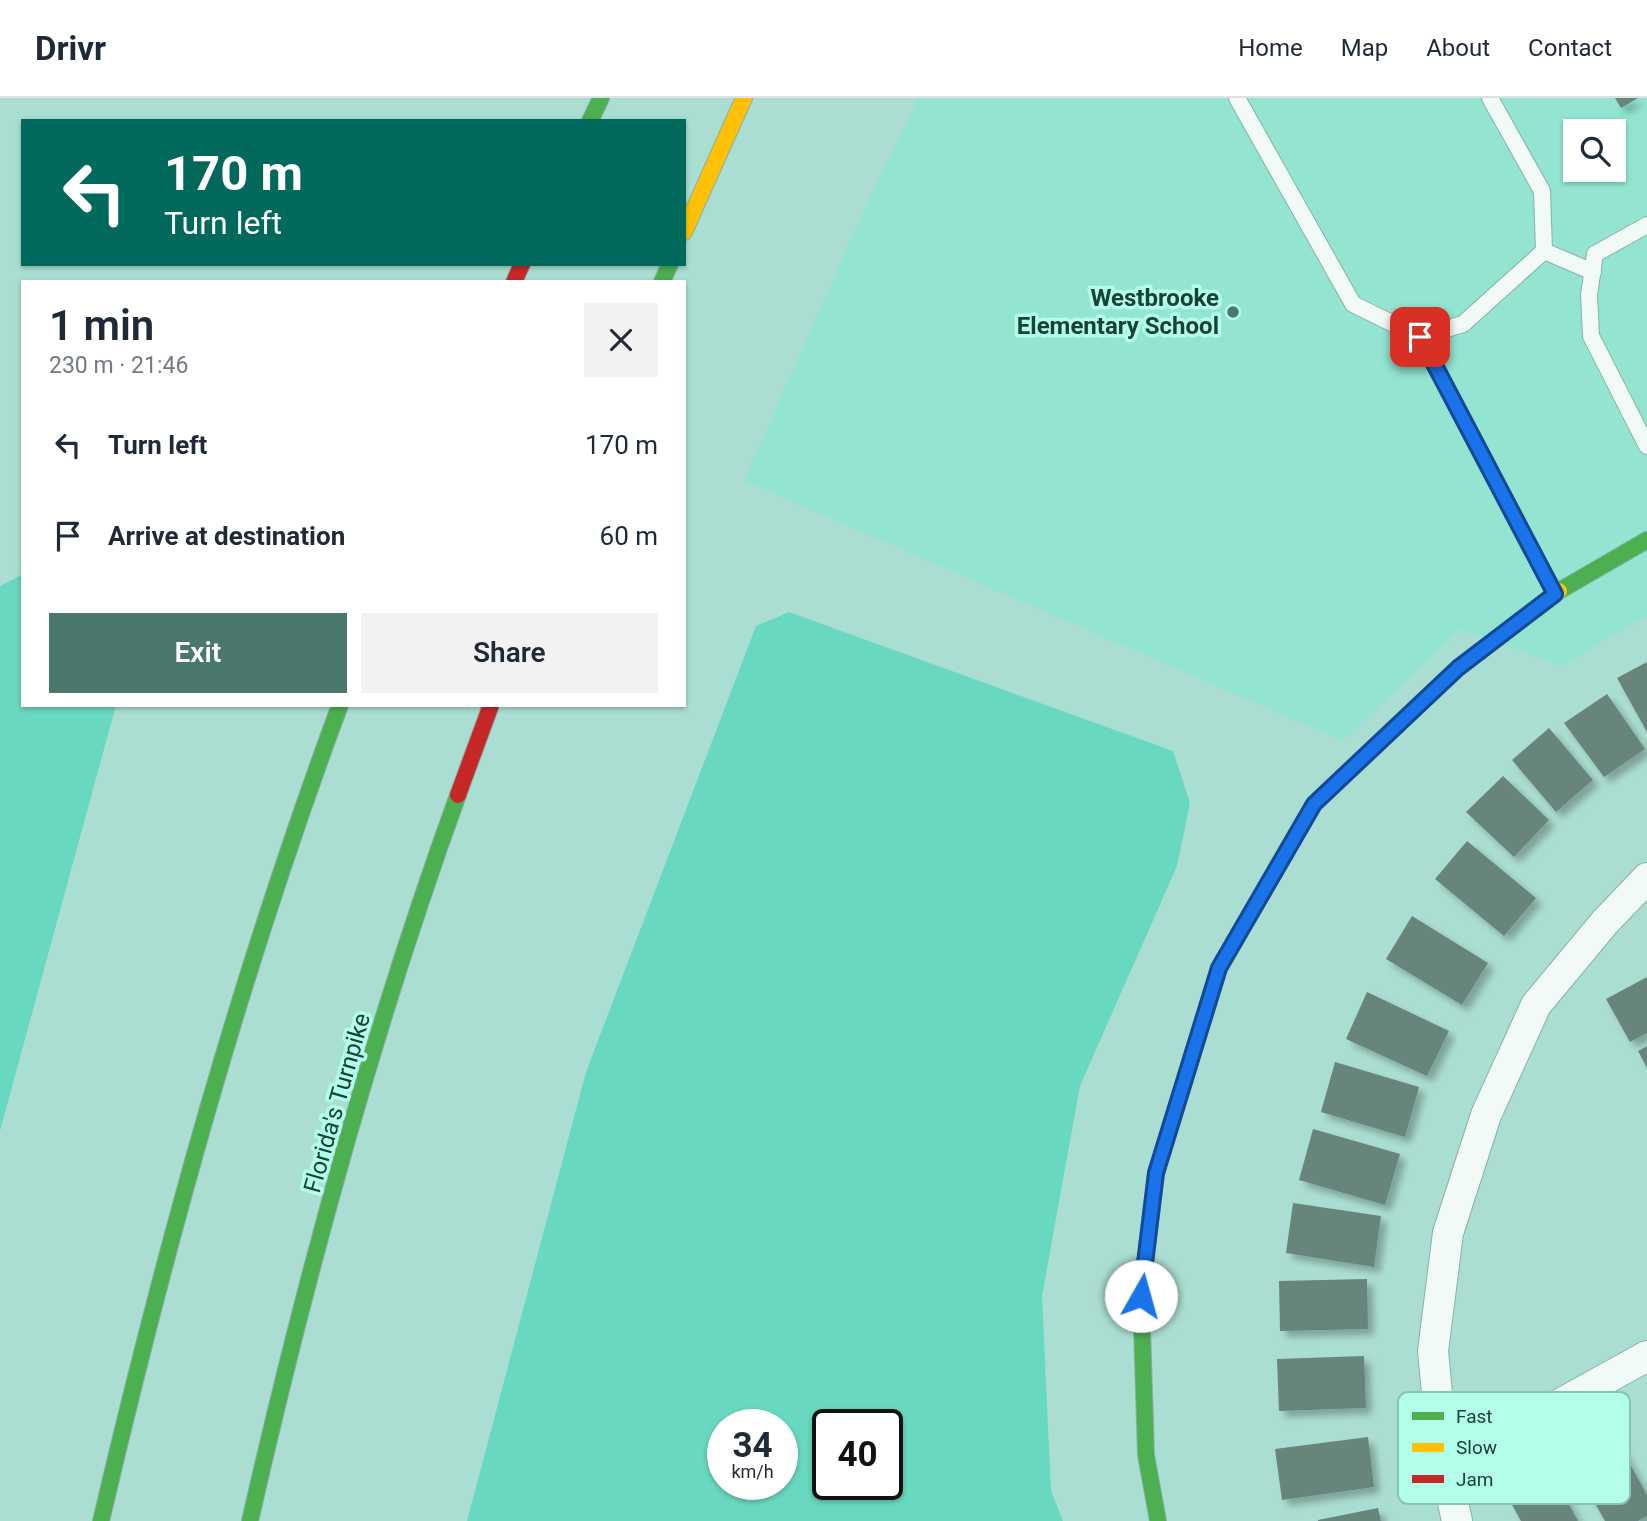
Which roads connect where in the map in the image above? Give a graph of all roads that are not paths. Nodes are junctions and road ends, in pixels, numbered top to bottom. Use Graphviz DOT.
graph roads {
  1 [pos="601,98"];
  2 [pos="744,98"];
  3 [pos="1237,98"];
  4 [pos="1490,98"];
  5 [pos="591,119"];
  6 [pos="1647,225"];
  7 [pos="686,228"];
  8 [pos="1544,251"];
  9 [pos="1593,272"];
  10 [pos="1420,337"];
  11 [pos="1647,446"];
  12 [pos="1647,540"];
  13 [pos="1555,594"];
  14 [pos="339,707"];
  15 [pos="490,707"];
  16 [pos="1647,878"];
  17 [pos="1647,1356"];
  18 [pos="1437,1392"];
  19 [pos="1582,1392"];
  20 [pos="101,1521"];
  21 [pos="250,1521"];
  22 [pos="1158,1521"];
  1 -- 5 [label="main road"];
  2 -- 7 [label="main road"];
  3 -- 10 [label="lane"];
  4 -- 8 [label="lane"];
  6 -- 9 [label="lane"];
  8 -- 9 [label="lane"];
  8 -- 10 [label="lane"];
  9 -- 11 [label="lane"];
  10 -- 13 [label="lane"];
  12 -- 13 [label="main road"];
  13 -- 22 [label="main road"];
  14 -- 20 [label="main road"];
  15 -- 21 [label="main road, Florida's Turnpike"];
  16 -- 18 [label="street"];
  17 -- 19 [label="street"];
}
